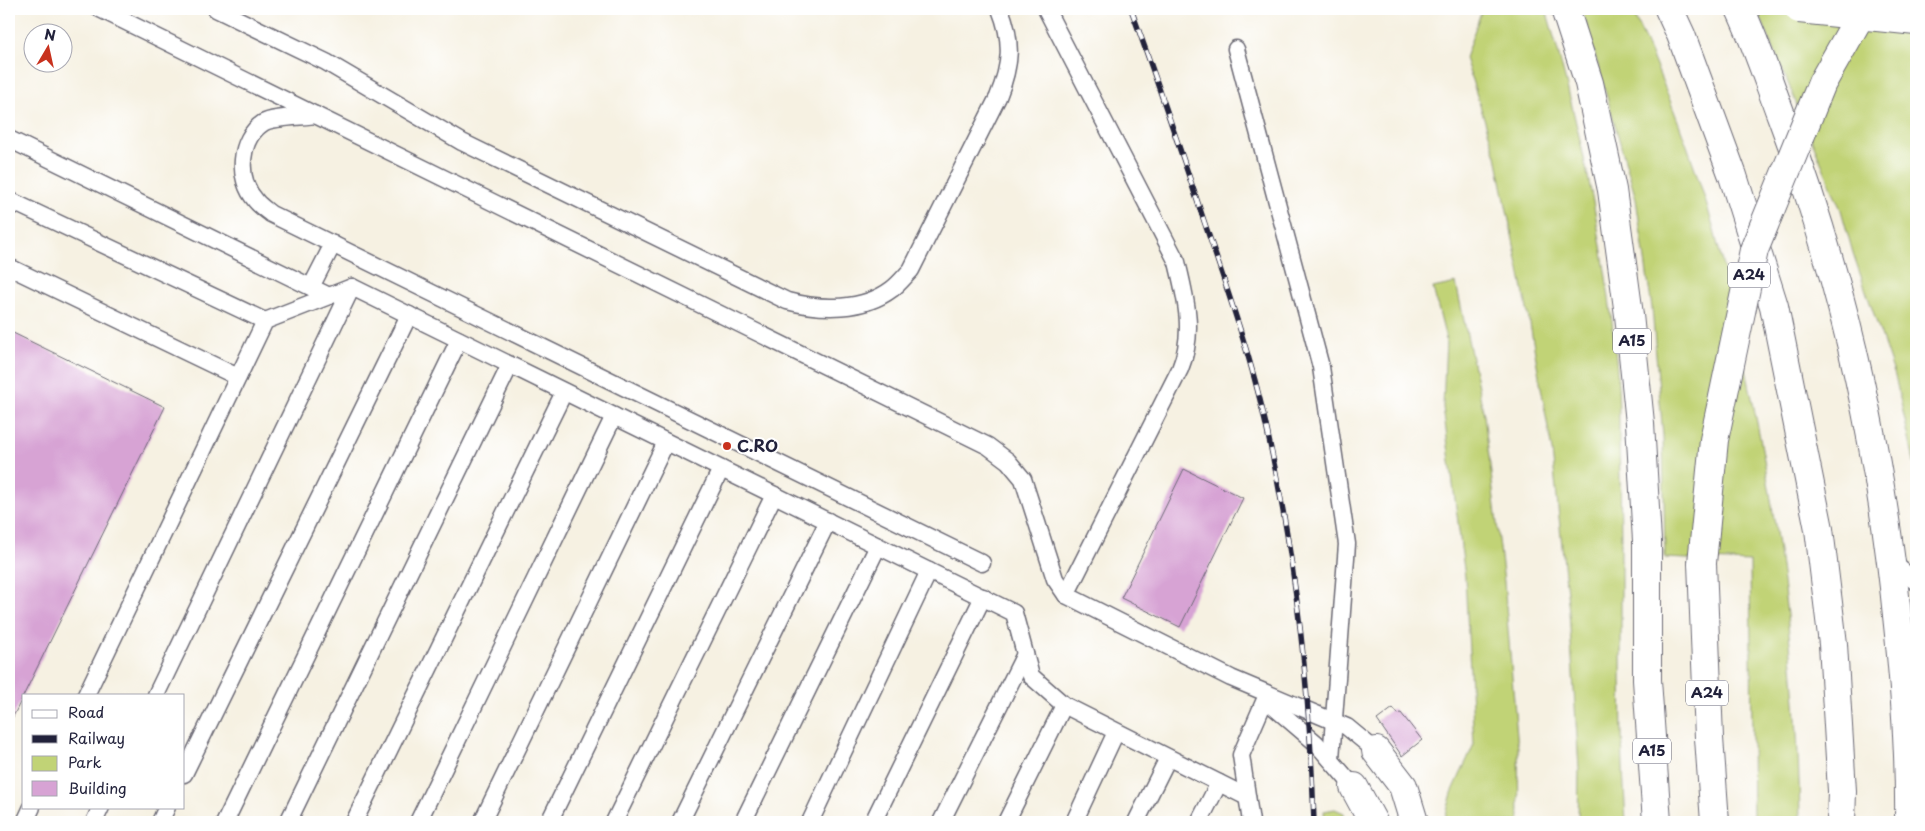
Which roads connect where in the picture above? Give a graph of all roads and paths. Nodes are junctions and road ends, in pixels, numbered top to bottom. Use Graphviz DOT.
graph roads {
  1 [pos="100,9"];
  2 [pos="216,9"];
  3 [pos="1000,9"];
  4 [pos="1046,9"];
  5 [pos="1565,9"];
  6 [pos="1669,9"];
  7 [pos="1740,9"];
  8 [pos="1799,9"];
  9 [pos="1864,9"];
  10 [pos="1916,22"];
  11 [pos="1236,49"];
  12 [pos="316,115"];
  13 [pos="9,139"];
  14 [pos="9,200"];
  15 [pos="333,244"];
  16 [pos="9,267"];
  17 [pos="311,287"];
  18 [pos="352,287"];
  19 [pos="329,296"];
  20 [pos="408,315"];
  21 [pos="264,321"];
  22 [pos="459,340"];
  23 [pos="510,365"];
  24 [pos="238,377"];
  25 [pos="564,392"];
  26 [pos="614,416"];
  27 [pos="666,442"];
  28 [pos="721,469"];
  29 [pos="774,495"];
  30 [pos="828,521"];
  31 [pos="878,546"];
  32 [pos="1892,562"];
  33 [pos="982,563"];
  34 [pos="929,571"];
  35 [pos="1916,582"];
  36 [pos="1066,595"];
  37 [pos="983,597"];
  38 [pos="1025,654"];
  39 [pos="86,694"];
  40 [pos="156,694"];
  41 [pos="1266,697"];
  42 [pos="1064,705"];
  43 [pos="1335,722"];
  44 [pos="1116,732"];
  45 [pos="1376,750"];
  46 [pos="1168,758"];
  47 [pos="1331,759"];
  48 [pos="185,772"];
  49 [pos="1219,783"];
  50 [pos="1354,788"];
  51 [pos="1247,797"];
  52 [pos="32,808"];
  53 [pos="101,808"];
  54 [pos="167,808"];
  55 [pos="25,822"];
  56 [pos="94,822"];
  57 [pos="160,822"];
  58 [pos="225,822"];
  59 [pos="288,822"];
  60 [pos="354,822"];
  61 [pos="418,822"];
  62 [pos="482,822"];
  63 [pos="549,822"];
  64 [pos="614,822"];
  65 [pos="680,822"];
  66 [pos="743,822"];
  67 [pos="810,822"];
  68 [pos="873,822"];
  69 [pos="941,822"];
  70 [pos="1006,822"];
  71 [pos="1074,822"];
  72 [pos="1136,822"];
  73 [pos="1199,822"];
  74 [pos="1251,822"];
  75 [pos="1373,822"];
  76 [pos="1414,822"];
  77 [pos="1657,822"];
  78 [pos="1715,822"];
  79 [pos="1841,822"];
  80 [pos="1909,822"];
  1 -- 12 [label="lane"];
  2 -- 3 [label="lane"];
  4 -- 36 [label="lane"];
  5 -- 77 [label="main road, A15"];
  6 -- 79 [label="main road"];
  7 -- 32 [label="main road"];
  8 -- 10 [label="main road, bridge"];
  9 -- 78 [label="main road, A24, bridge"];
  11 -- 43 [label="lane"];
  12 -- 15 [label="lane"];
  12 -- 36 [label="lane"];
  13 -- 17 [label="lane"];
  14 -- 21 [label="lane"];
  15 -- 17 [label="lane"];
  15 -- 33 [label="lane"];
  16 -- 24 [label="lane"];
  17 -- 19 [label="lane"];
  18 -- 19 [label="lane"];
  18 -- 20 [label="lane"];
  18 -- 40 [label="lane"];
  19 -- 21 [label="lane"];
  20 -- 22 [label="lane"];
  20 -- 48 [label="lane"];
  21 -- 24 [label="lane"];
  22 -- 23 [label="lane"];
  22 -- 58 [label="lane"];
  23 -- 25 [label="lane"];
  23 -- 59 [label="lane"];
  24 -- 39 [label="lane"];
  25 -- 26 [label="lane"];
  25 -- 60 [label="lane"];
  26 -- 27 [label="lane"];
  26 -- 61 [label="lane"];
  27 -- 28 [label="lane"];
  27 -- 62 [label="lane"];
  28 -- 29 [label="lane"];
  28 -- 63 [label="lane"];
  29 -- 30 [label="lane"];
  29 -- 64 [label="lane"];
  30 -- 31 [label="lane"];
  30 -- 65 [label="lane"];
  31 -- 34 [label="lane"];
  31 -- 66 [label="lane"];
  32 -- 35 [label="lane"];
  32 -- 80 [label="main road"];
  34 -- 37 [label="lane"];
  34 -- 67 [label="lane"];
  36 -- 41 [label="lane"];
  37 -- 38 [label="lane"];
  37 -- 68 [label="lane"];
  38 -- 42 [label="lane"];
  38 -- 69 [label="lane"];
  41 -- 43 [label="lane"];
  41 -- 47 [label="lane"];
  41 -- 51 [label="lane"];
  42 -- 44 [label="lane"];
  42 -- 70 [label="lane"];
  43 -- 45 [label="lane"];
  43 -- 47 [label="lane"];
  44 -- 46 [label="lane"];
  44 -- 71 [label="lane"];
  45 -- 76 [label="main road"];
  46 -- 49 [label="lane"];
  46 -- 72 [label="lane"];
  47 -- 50 [label="lane"];
  49 -- 51 [label="lane"];
  49 -- 73 [label="lane"];
  50 -- 75 [label="main road"];
  51 -- 74 [label="lane"];
  52 -- 55 [label="lane"];
  53 -- 56 [label="lane"];
  54 -- 57 [label="lane"];
}
